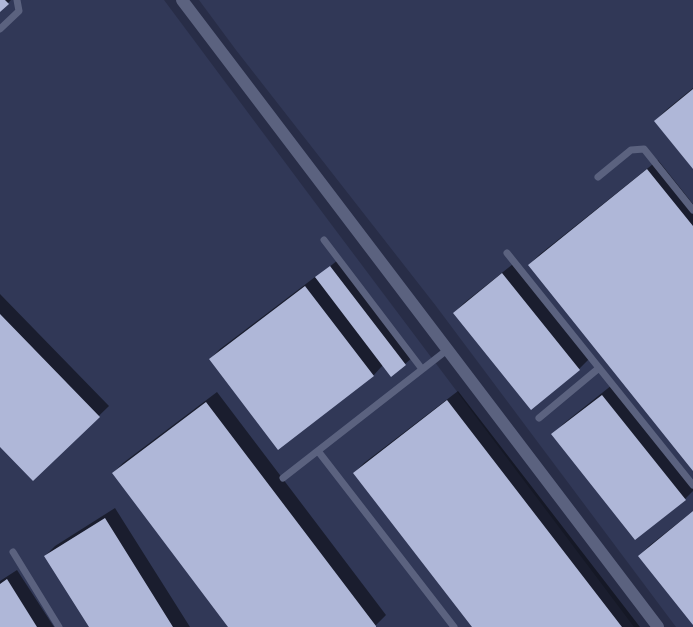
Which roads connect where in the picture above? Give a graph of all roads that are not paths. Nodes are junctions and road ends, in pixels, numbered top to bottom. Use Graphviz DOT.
graph roads {
  1 [pos="17,0"];
  2 [pos="182,0"];
  3 [pos="0,29"];
  4 [pos="598,177"];
  5 [pos="693,210"];
  6 [pos="324,240"];
  7 [pos="507,253"];
  8 [pos="447,350"];
  9 [pos="599,368"];
  10 [pos="422,369"];
  11 [pos="539,418"];
  12 [pos="318,451"];
  13 [pos="283,478"];
  14 [pos="693,485"];
  15 [pos="13,552"];
  16 [pos="59,627"];
  17 [pos="454,627"];
  18 [pos="658,627"];
  1 -- 3 [label="lane"];
  2 -- 8 [label="street"];
  4 -- 5 [label="lane"];
  6 -- 10 [label="lane"];
  7 -- 9 [label="lane"];
  8 -- 10 [label="lane"];
  8 -- 18 [label="street"];
  9 -- 11 [label="lane"];
  9 -- 14 [label="lane"];
  10 -- 12 [label="lane"];
  12 -- 13 [label="lane"];
  12 -- 17 [label="lane"];
  15 -- 16 [label="lane"];
}
